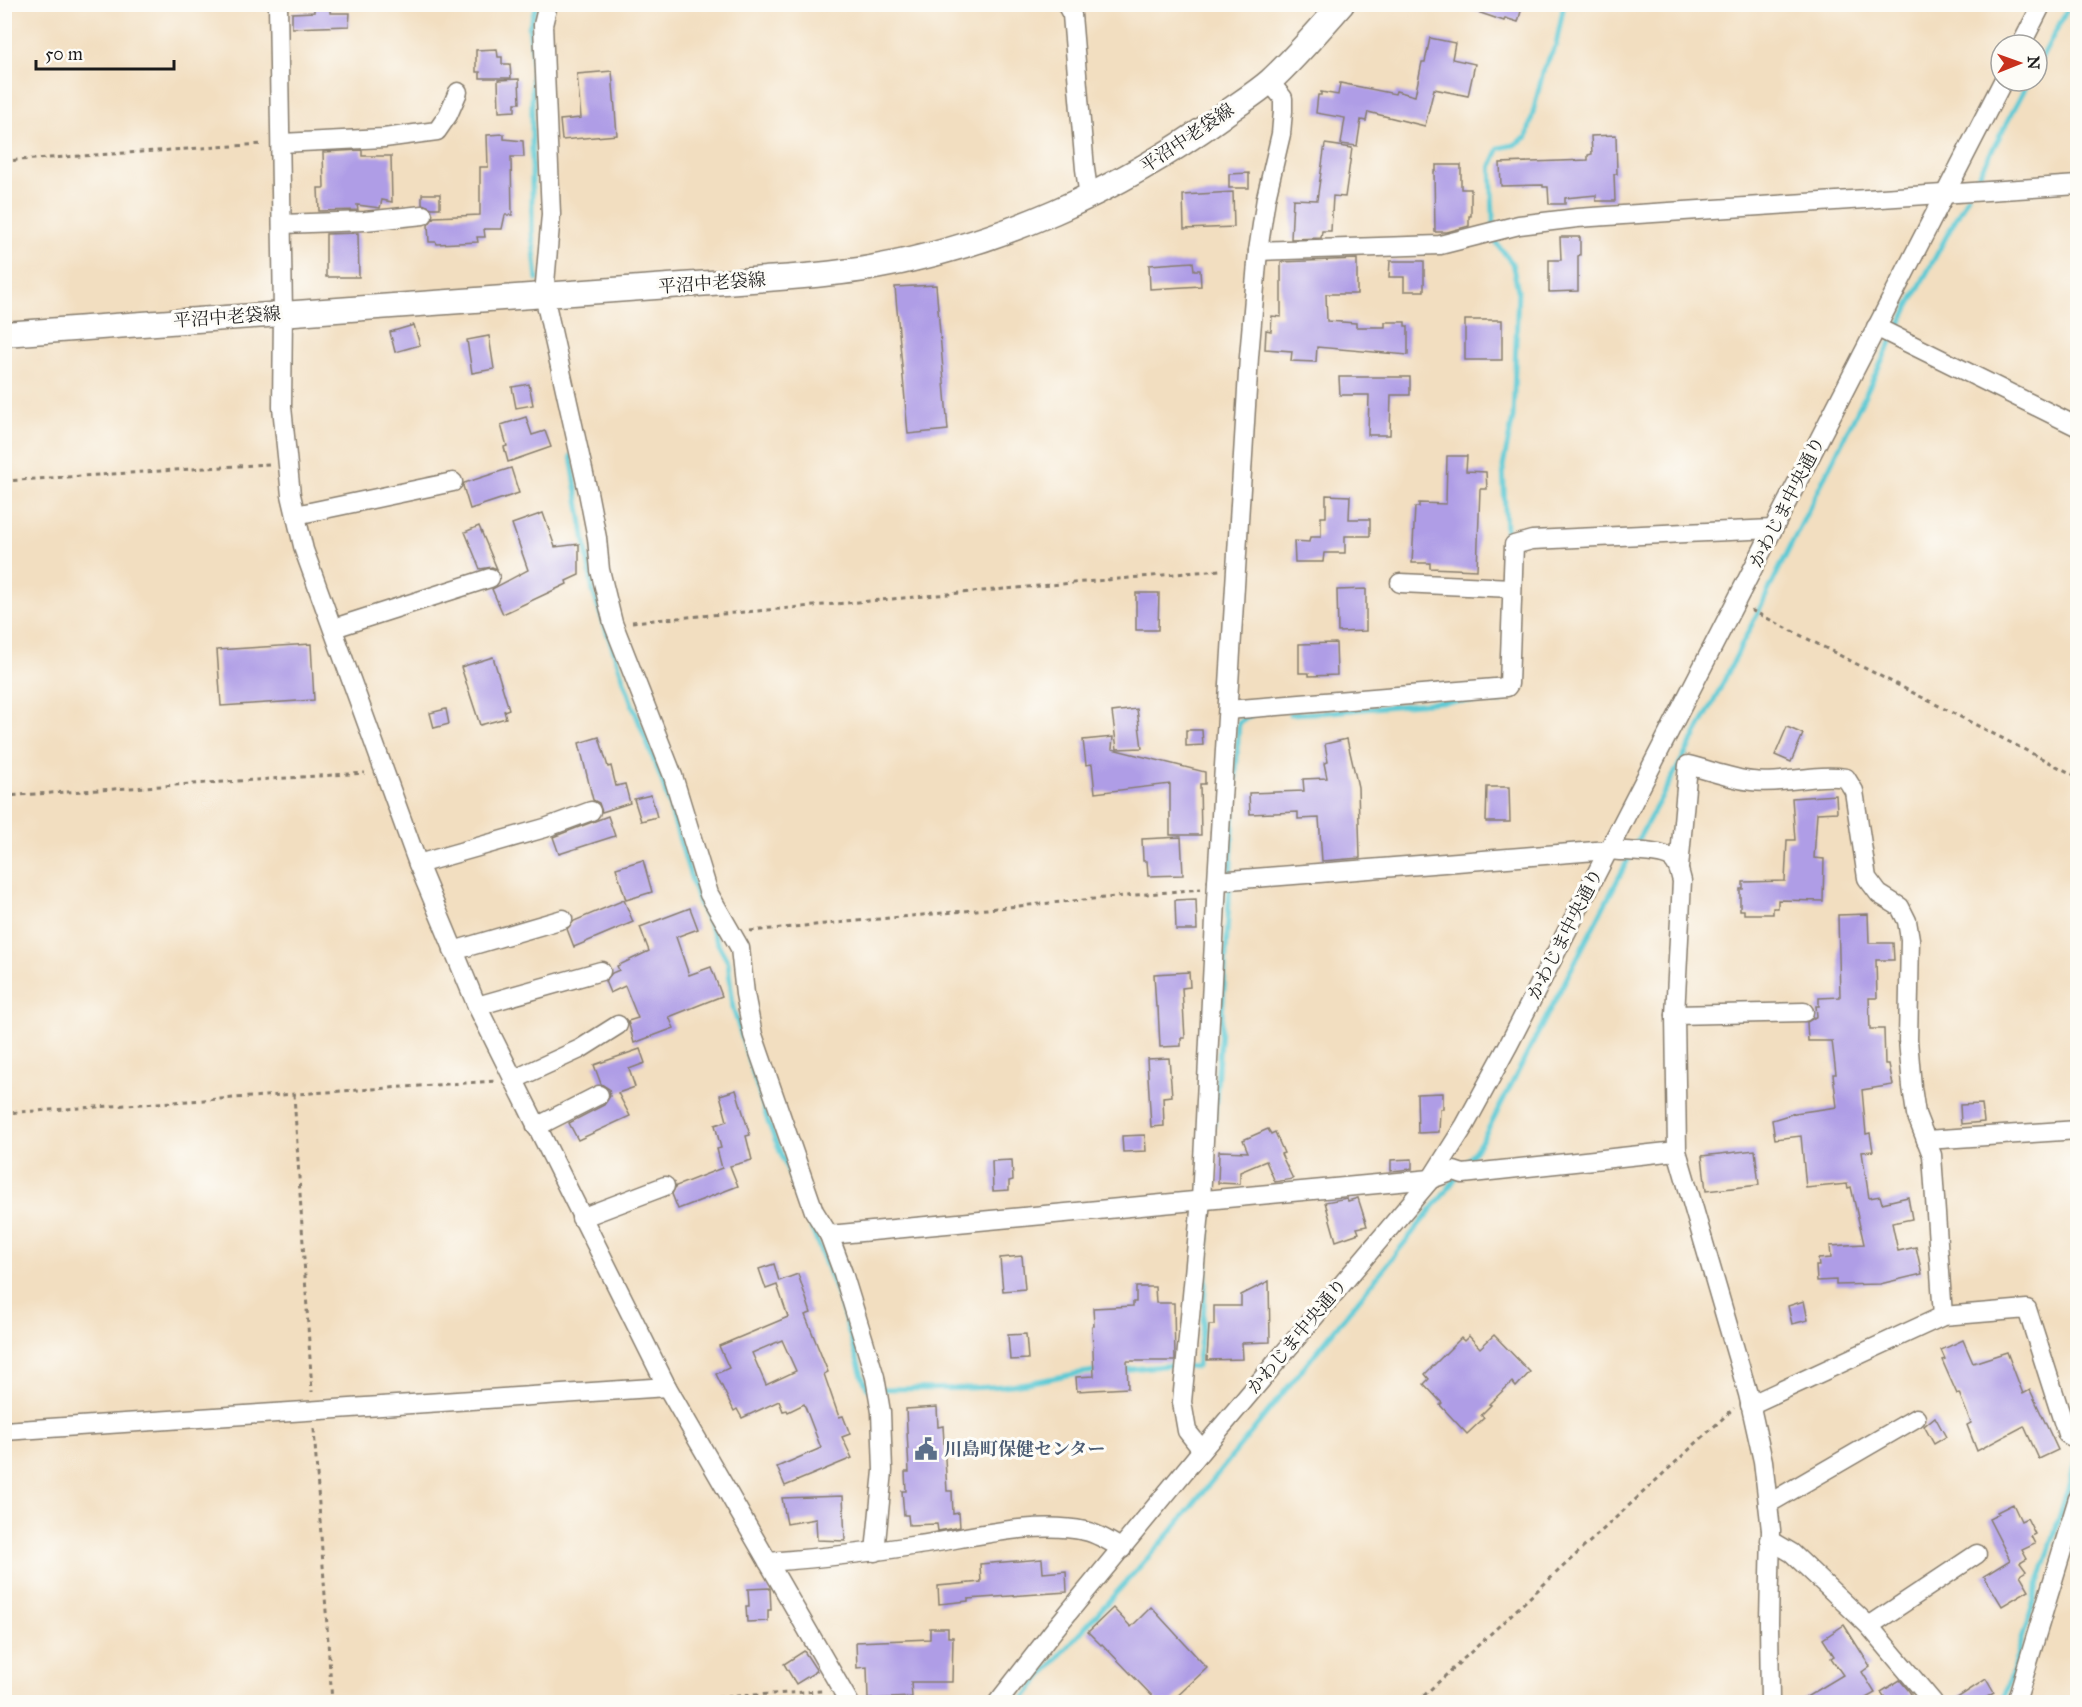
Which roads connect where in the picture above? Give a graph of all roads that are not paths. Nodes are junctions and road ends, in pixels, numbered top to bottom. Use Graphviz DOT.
graph roads {
  1 [pos="278,4"];
  2 [pos="548,4"];
  3 [pos="1066,4"];
  4 [pos="1342,4"];
  5 [pos="2042,4"];
  6 [pos="2027,33"];
  7 [pos="1269,81"];
  8 [pos="458,92"];
  9 [pos="1997,93"];
  10 [pos="280,143"];
  11 [pos="2078,185"];
  12 [pos="1944,195"];
  13 [pos="1089,197"];
  14 [pos="423,215"];
  15 [pos="282,224"];
  16 [pos="1258,251"];
  17 [pos="544,295"];
  18 [pos="284,313"];
  19 [pos="1876,327"];
  20 [pos="4,334"];
  21 [pos="2078,427"];
  22 [pos="453,482"];
  23 [pos="296,515"];
  24 [pos="1773,529"];
  25 [pos="490,578"];
  26 [pos="1400,583"];
  27 [pos="1512,588"];
  28 [pos="334,628"];
  29 [pos="1228,710"];
  30 [pos="591,811"];
  31 [pos="1608,850"];
  32 [pos="418,864"];
  33 [pos="1679,868"];
  34 [pos="1217,884"];
  35 [pos="563,919"];
  36 [pos="453,951"];
  37 [pos="601,971"];
  38 [pos="477,1006"];
  39 [pos="1804,1012"];
  40 [pos="1675,1015"];
  41 [pos="618,1025"];
  42 [pos="513,1080"];
  43 [pos="598,1095"];
  44 [pos="536,1127"];
  45 [pos="2078,1130"];
  46 [pos="1926,1140"];
  47 [pos="1677,1152"];
  48 [pos="1431,1179"];
  49 [pos="665,1186"];
  50 [pos="1201,1200"];
  51 [pos="581,1218"];
  52 [pos="829,1235"];
  53 [pos="1942,1316"];
  54 [pos="667,1387"];
  55 [pos="1749,1400"];
  56 [pos="1916,1418"];
  57 [pos="4,1431"];
  58 [pos="2078,1440"];
  59 [pos="1202,1450"];
  60 [pos="2078,1498"];
  61 [pos="1768,1504"];
  62 [pos="1770,1540"];
  63 [pos="1122,1550"];
  64 [pos="875,1551"];
  65 [pos="1977,1554"];
  66 [pos="768,1562"];
  67 [pos="1869,1626"];
  68 [pos="845,1696"];
  69 [pos="998,1702"];
  70 [pos="1770,1702"];
  71 [pos="1933,1702"];
  72 [pos="2016,1702"];
  1 -- 10 [label="street"];
  2 -- 17 [label="street"];
  3 -- 13 [label="street"];
  4 -- 7 [label="main road, 平沼中老袋線"];
  5 -- 6 [label="street"];
  7 -- 13 [label="main road, 平沼中老袋線"];
  7 -- 16 [label="street"];
  8 -- 10 [label="street"];
  9 -- 12 [label="street, かわじま中央通り"];
  10 -- 15 [label="street"];
  11 -- 12 [label="street"];
  12 -- 16 [label="street"];
  12 -- 19 [label="street, かわじま中央通り"];
  13 -- 17 [label="main road, 平沼中老袋線"];
  14 -- 15 [label="street"];
  15 -- 18 [label="street"];
  16 -- 29 [label="street"];
  17 -- 18 [label="main road, 平沼中老袋線"];
  17 -- 52 [label="street"];
  18 -- 20 [label="main road, 平沼中老袋線"];
  18 -- 23 [label="street"];
  19 -- 21 [label="street"];
  19 -- 24 [label="street, かわじま中央通り"];
  22 -- 23 [label="street"];
  23 -- 28 [label="street"];
  24 -- 27 [label="street"];
  24 -- 31 [label="street, かわじま中央通り"];
  25 -- 28 [label="street"];
  26 -- 27 [label="street"];
  27 -- 29 [label="street"];
  28 -- 32 [label="street"];
  29 -- 34 [label="street"];
  30 -- 32 [label="street"];
  31 -- 33 [label="street"];
  31 -- 34 [label="street"];
  31 -- 48 [label="street, かわじま中央通り"];
  32 -- 36 [label="street"];
  33 -- 40 [label="street"];
  33 -- 46 [label="street"];
  34 -- 50 [label="street"];
  35 -- 36 [label="street"];
  36 -- 38 [label="street"];
  37 -- 38 [label="street"];
  38 -- 42 [label="street"];
  39 -- 40 [label="street"];
  40 -- 47 [label="street"];
  41 -- 42 [label="street"];
  42 -- 44 [label="street"];
  43 -- 44 [label="street"];
  44 -- 51 [label="street"];
  45 -- 46 [label="street"];
  46 -- 53 [label="street"];
  47 -- 48 [label="street"];
  47 -- 55 [label="street"];
  48 -- 50 [label="street"];
  48 -- 59 [label="street, かわじま中央通り"];
  49 -- 51 [label="street"];
  50 -- 52 [label="street"];
  50 -- 59 [label="street"];
  51 -- 54 [label="street"];
  52 -- 64 [label="street"];
  53 -- 55 [label="street"];
  53 -- 58 [label="street"];
  54 -- 57 [label="street"];
  54 -- 66 [label="street"];
  55 -- 61 [label="street"];
  56 -- 61 [label="street"];
  59 -- 63 [label="street, かわじま中央通り"];
  60 -- 72 [label="street"];
  61 -- 62 [label="street"];
  62 -- 67 [label="street"];
  62 -- 70 [label="street"];
  63 -- 64 [label="street"];
  63 -- 69 [label="street, かわじま中央通り"];
  64 -- 66 [label="street"];
  65 -- 67 [label="street"];
  66 -- 68 [label="street"];
  67 -- 71 [label="street"];
}
